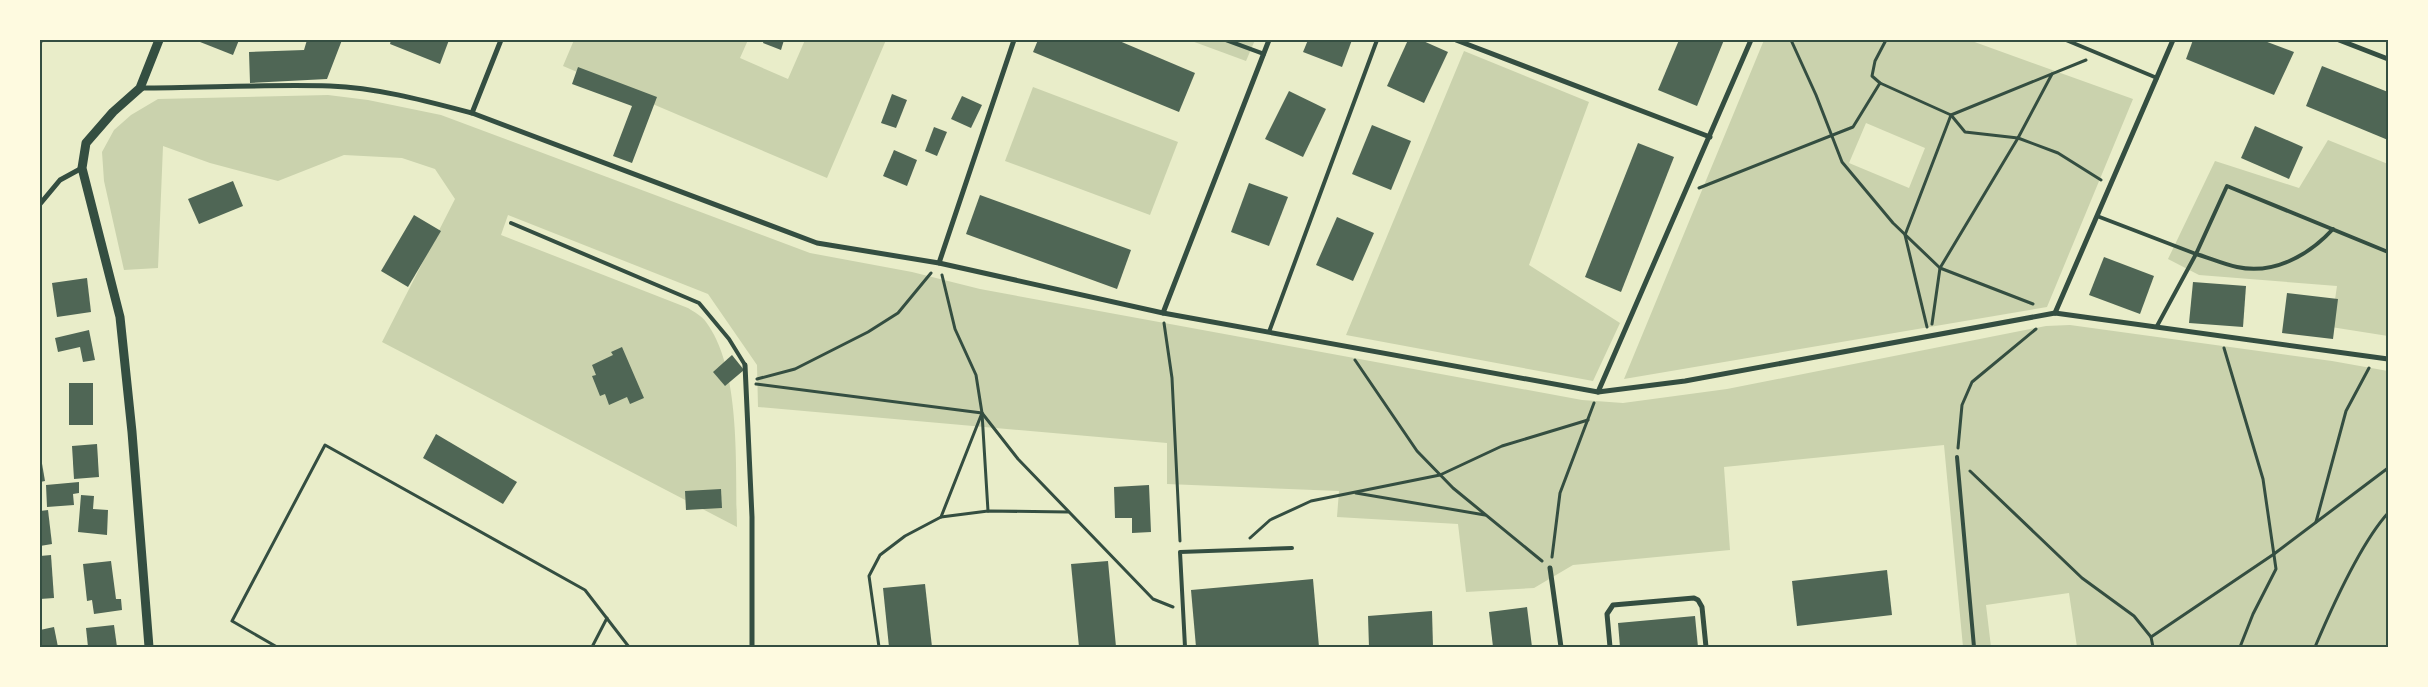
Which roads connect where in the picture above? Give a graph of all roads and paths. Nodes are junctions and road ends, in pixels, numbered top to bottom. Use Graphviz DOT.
graph roads {
  1 [pos="159,40"];
  2 [pos="501,40"];
  3 [pos="1014,40"];
  4 [pos="1226,40"];
  5 [pos="1270,40"];
  6 [pos="1377,40"];
  7 [pos="1456,40"];
  8 [pos="1750,40"];
  9 [pos="1791,40"];
  10 [pos="1886,40"];
  11 [pos="2066,40"];
  12 [pos="2173,40"];
  13 [pos="2339,40"];
  14 [pos="1264,54"];
  15 [pos="2100,54"];
  16 [pos="2388,59"];
  17 [pos="2052,74"];
  18 [pos="2157,78"];
  19 [pos="1880,83"];
  20 [pos="140,88"];
  21 [pos="472,113"];
  22 [pos="1951,115"];
  23 [pos="1832,136"];
  24 [pos="1710,137"];
  25 [pos="2018,138"];
  26 [pos="82,168"];
  27 [pos="2110,186"];
  28 [pos="1685,193"];
  29 [pos="40,204"];
  30 [pos="2097,216"];
  31 [pos="511,223"];
  32 [pos="2333,229"];
  33 [pos="1905,235"];
  34 [pos="2388,252"];
  35 [pos="2196,254"];
  36 [pos="939,263"];
  37 [pos="1940,268"];
  38 [pos="1163,313"];
  39 [pos="2055,313"];
  40 [pos="2157,326"];
  41 [pos="1269,332"];
  42 [pos="2220,336"];
  43 [pos="1930,337"];
  44 [pos="1346,346"];
  45 [pos="2374,357"];
  46 [pos="2388,359"];
  47 [pos="745,365"];
  48 [pos="746,382"];
  49 [pos="1598,392"];
  50 [pos="982,413"];
  51 [pos="1588,420"];
  52 [pos="1957,457"];
  53 [pos="2388,468"];
  54 [pos="1440,474"];
  55 [pos="1353,492"];
  56 [pos="988,511"];
  57 [pos="1069,512"];
  58 [pos="2388,513"];
  59 [pos="1486,515"];
  60 [pos="941,517"];
  61 [pos="2315,523"];
  62 [pos="1292,548"];
  63 [pos="1236,550"];
  64 [pos="1180,552"];
  65 [pos="2274,554"];
  66 [pos="1550,568"];
  67 [pos="1182,611"];
  68 [pos="607,618"];
  69 [pos="2151,637"];
  70 [pos="149,647"];
  71 [pos="277,647"];
  72 [pos="592,647"];
  73 [pos="629,647"];
  74 [pos="752,647"];
  75 [pos="878,647"];
  76 [pos="1185,647"];
  77 [pos="1561,647"];
  78 [pos="1610,647"];
  79 [pos="1706,647"];
  80 [pos="1974,647"];
  81 [pos="2153,647"];
  82 [pos="2240,647"];
  83 [pos="2315,647"];
  1 -- 20 [label="street"];
  2 -- 21 [label="street"];
  3 -- 36 [label="street"];
  4 -- 14 [label="lane"];
  5 -- 14 [label="street"];
  6 -- 41 [label="lane"];
  7 -- 24 [label="street"];
  8 -- 24 [label="street"];
  9 -- 23 [label="path"];
  10 -- 19 [label="path"];
  11 -- 15 [label="lane"];
  12 -- 18 [label="street"];
  13 -- 16 [label="street"];
  14 -- 38 [label="street"];
  15 -- 17 [label="path"];
  15 -- 18 [label="lane"];
  17 -- 22 [label="path"];
  17 -- 25 [label="path"];
  18 -- 27 [label="street"];
  19 -- 22 [label="path"];
  19 -- 23 [label="path"];
  20 -- 21 [label="street"];
  20 -- 26 [label="street"];
  21 -- 36 [label="street"];
  22 -- 25 [label="path"];
  22 -- 33 [label="path"];
  23 -- 28 [label="path"];
  23 -- 33 [label="path"];
  24 -- 28 [label="street"];
  25 -- 27 [label="path"];
  25 -- 37 [label="path"];
  26 -- 29 [label="street"];
  26 -- 70 [label="street"];
  27 -- 30 [label="street"];
  28 -- 49 [label="street"];
  30 -- 35 [label="lane"];
  30 -- 39 [label="street"];
  31 -- 47 [label="lane"];
  32 -- 34 [label="lane"];
  32 -- 35 [label="lane"];
  32 -- 35 [label="lane"];
  33 -- 37 [label="path"];
  33 -- 43 [label="path"];
  35 -- 40 [label="lane"];
  36 -- 38 [label="street"];
  36 -- 48 [label="path"];
  36 -- 50 [label="path"];
  37 -- 39 [label="path"];
  37 -- 43 [label="path"];
  38 -- 41 [label="street"];
  38 -- 64 [label="path"];
  39 -- 40 [label="street"];
  39 -- 43 [label="street"];
  39 -- 52 [label="path"];
  40 -- 42 [label="street"];
  41 -- 44 [label="street"];
  42 -- 45 [label="street"];
  42 -- 65 [label="path"];
  43 -- 49 [label="street"];
  44 -- 49 [label="street"];
  44 -- 54 [label="path"];
  45 -- 46 [label="street"];
  45 -- 61 [label="path"];
  47 -- 48 [label="street"];
  48 -- 50 [label="path"];
  48 -- 74 [label="street"];
  49 -- 51 [label="path"];
  50 -- 56 [label="path"];
  50 -- 57 [label="path"];
  50 -- 60 [label="path"];
  51 -- 54 [label="path"];
  51 -- 66 [label="path"];
  52 -- 69 [label="path"];
  52 -- 80 [label="lane"];
  53 -- 61 [label="path"];
  54 -- 55 [label="path"];
  54 -- 59 [label="path"];
  55 -- 59 [label="path"];
  55 -- 63 [label="path"];
  56 -- 57 [label="path"];
  56 -- 60 [label="path"];
  57 -- 67 [label="path"];
  58 -- 83 [label="path"];
  59 -- 66 [label="path"];
  60 -- 75 [label="path"];
  61 -- 65 [label="path"];
  62 -- 63 [label="lane"];
  63 -- 64 [label="lane"];
  64 -- 67 [label="lane"];
  65 -- 69 [label="path"];
  65 -- 82 [label="path"];
  66 -- 77 [label="street"];
  67 -- 76 [label="lane"];
  68 -- 71 [label="path"];
  68 -- 72 [label="path"];
  68 -- 73 [label="path"];
  69 -- 81 [label="path"];
  78 -- 79 [label="street"];
}
